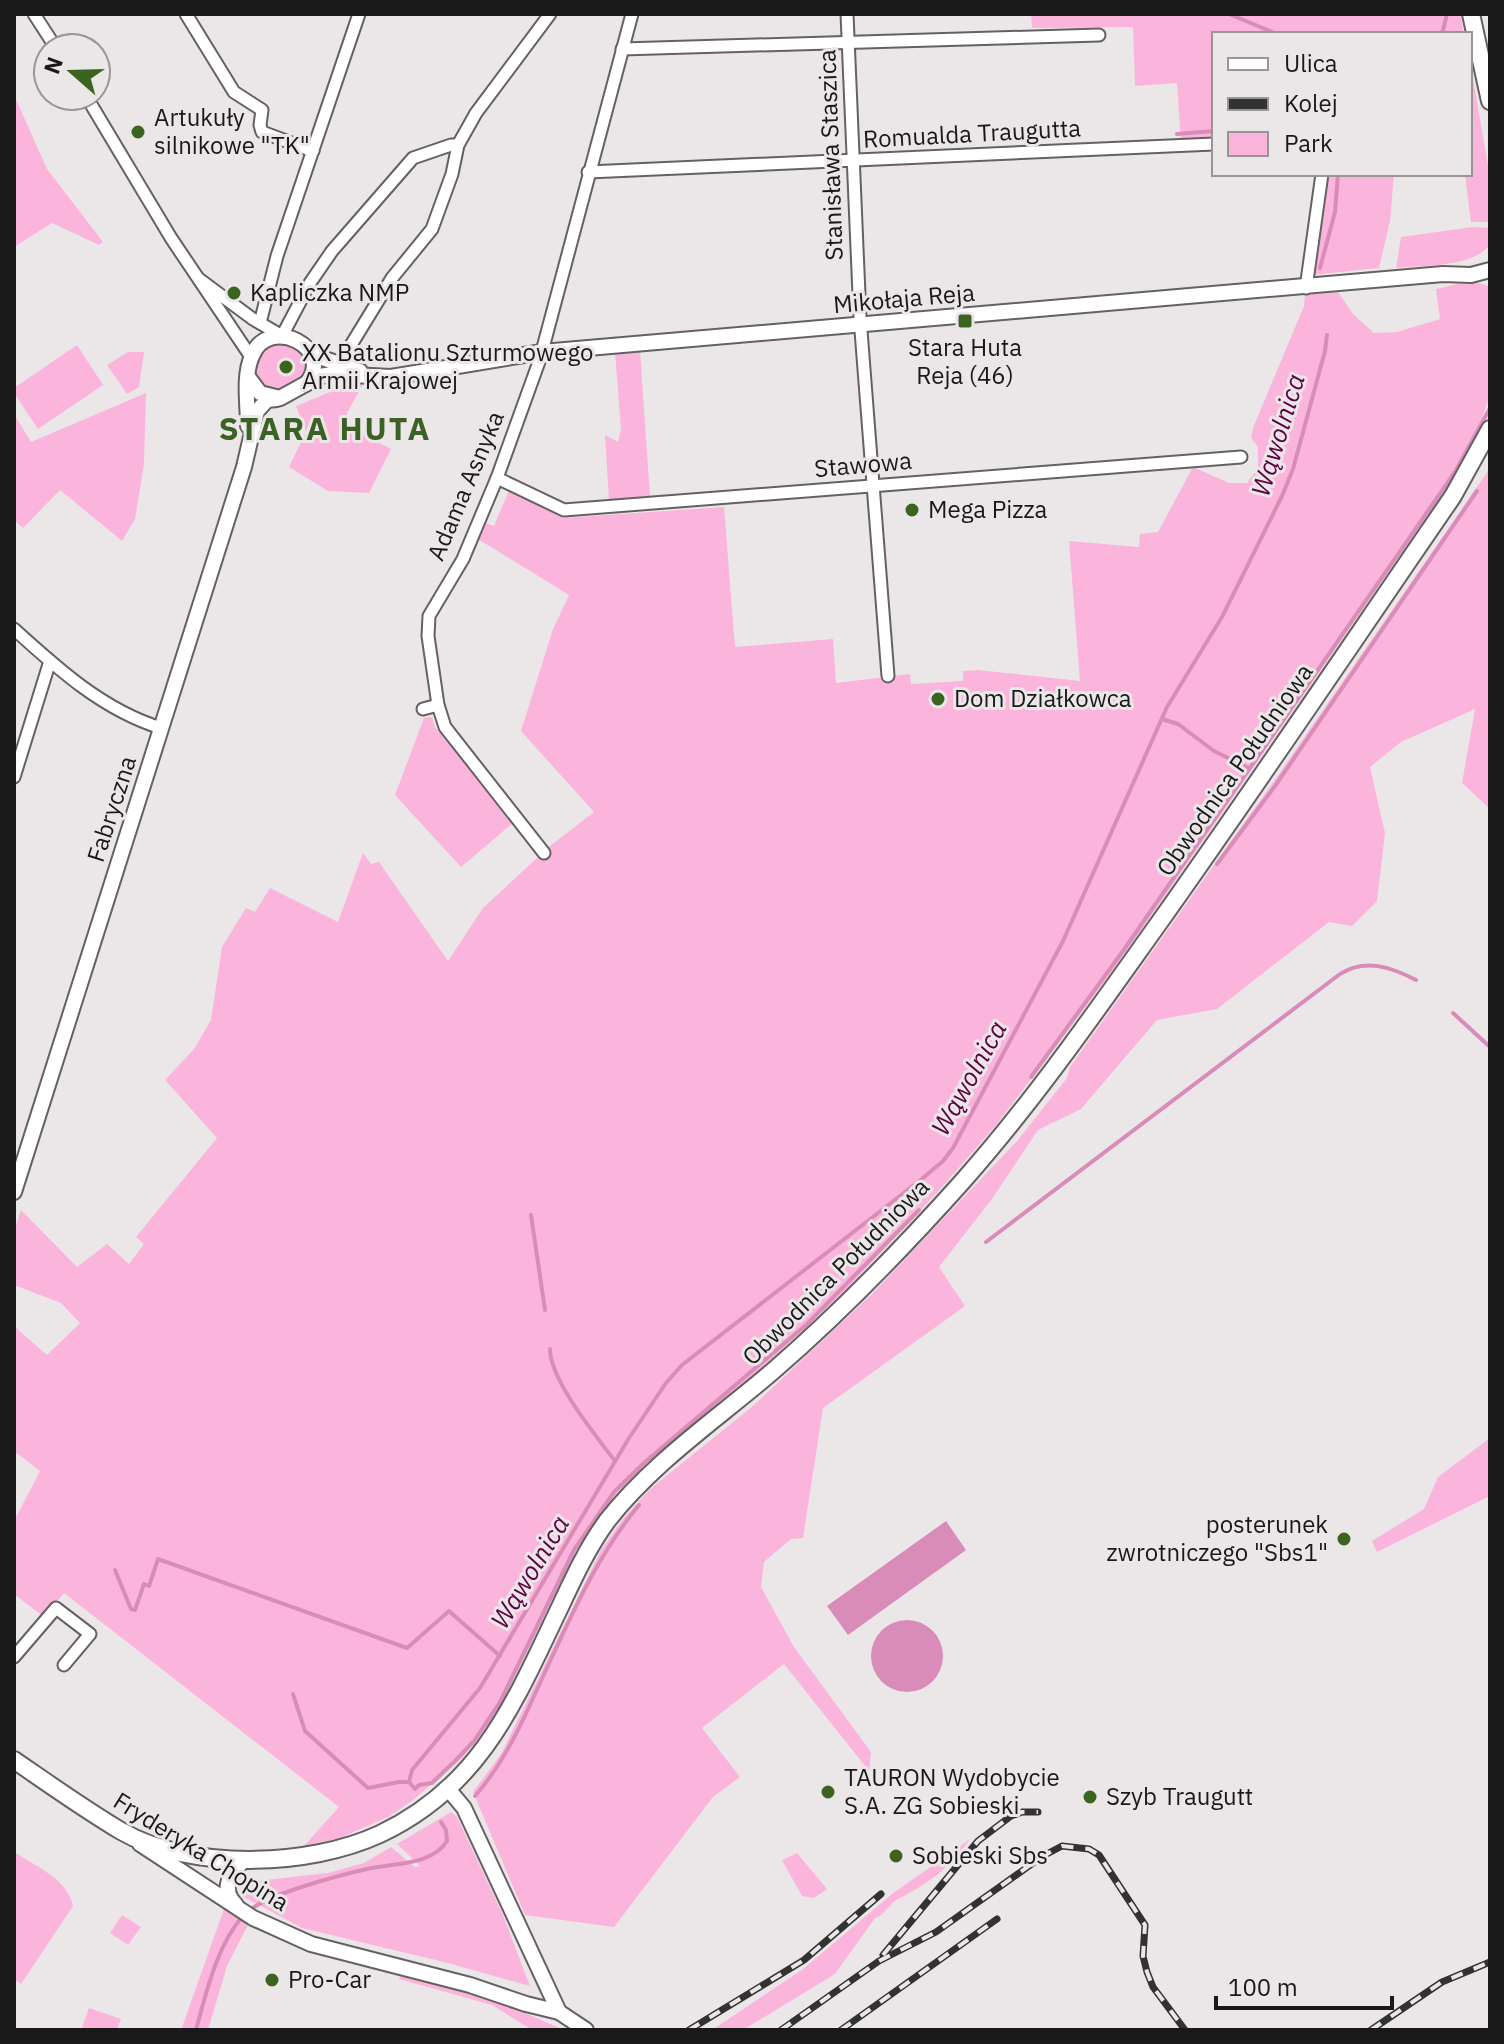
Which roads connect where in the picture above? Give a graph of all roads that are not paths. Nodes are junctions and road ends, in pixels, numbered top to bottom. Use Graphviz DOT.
graph roads {
  1 [pos="34,14"];
  2 [pos="186,14"];
  3 [pos="359,14"];
  4 [pos="550,14"];
  5 [pos="632,14"];
  6 [pos="847,14"];
  7 [pos="1471,14"];
  8 [pos="46,32"];
  9 [pos="1099,35"];
  10 [pos="848,42"];
  11 [pos="622,49"];
  12 [pos="1490,101"];
  13 [pos="96,112"];
  14 [pos="1212,144"];
  15 [pos="458,145"];
  16 [pos="313,151"];
  17 [pos="852,162"];
  18 [pos="588,172"];
  19 [pos="1322,176"];
  20 [pos="1490,260"];
  21 [pos="1490,270"];
  22 [pos="1443,274"];
  23 [pos="1471,275"];
  24 [pos="199,279"];
  25 [pos="1490,280"];
  26 [pos="1306,288"];
  27 [pos="260,323"];
  28 [pos="861,325"];
  29 [pos="282,336"];
  30 [pos="306,347"];
  31 [pos="542,352"];
  32 [pos="251,357"];
  33 [pos="336,369"];
  34 [pos="248,377"];
  35 [pos="305,385"];
  36 [pos="280,398"];
  37 [pos="1490,429"];
  38 [pos="249,440"];
  39 [pos="1490,448"];
  40 [pos="1241,457"];
  41 [pos="497,478"];
  42 [pos="875,486"];
  43 [pos="1453,496"];
  44 [pos="14,629"];
  45 [pos="50,661"];
  46 [pos="888,676"];
  47 [pos="438,705"];
  48 [pos="423,709"];
  49 [pos="161,728"];
  50 [pos="14,777"];
  51 [pos="544,853"];
  52 [pos="19,1154"];
  53 [pos="14,1192"];
  54 [pos="14,1657"];
  55 [pos="64,1665"];
  56 [pos="14,1760"];
  57 [pos="449,1790"];
  58 [pos="124,1833"];
  59 [pos="245,1859"];
  60 [pos="239,1909"];
  61 [pos="559,2012"];
  62 [pos="586,2030"];
  1 -- 8 [label="street"];
  2 -- 16 [label="street"];
  3 -- 16 [label="street"];
  4 -- 15 [label="street"];
  5 -- 11 [label="street, Adama Asnyka"];
  6 -- 10 [label="street, Stanisława Staszica"];
  7 -- 12 [label="main road"];
  9 -- 10 [label="street"];
  10 -- 11 [label="street"];
  10 -- 17 [label="street, Stanisława Staszica"];
  11 -- 18 [label="street, Adama Asnyka"];
  13 -- 24 [label="street"];
  14 -- 17 [label="street, Romualda Traugutta"];
  15 -- 29 [label="street"];
  15 -- 33 [label="street"];
  16 -- 27 [label="street"];
  17 -- 18 [label="street, Romualda Traugutta"];
  17 -- 28 [label="street, Stanisława Staszica"];
  18 -- 31 [label="street, Adama Asnyka"];
  19 -- 26 [label="street"];
  20 -- 22 [label="street, Mikołaja Reja"];
  21 -- 23 [label="street, Mikołaja Reja"];
  22 -- 23 [label="street, Mikołaja Reja"];
  22 -- 26 [label="street, Mikołaja Reja"];
  23 -- 25 [label="street"];
  24 -- 27 [label="street"];
  24 -- 32 [label="street"];
  26 -- 28 [label="street, Mikołaja Reja"];
  27 -- 29 [label="street"];
  28 -- 31 [label="street, Mikołaja Reja"];
  28 -- 42 [label="street, Stanisława Staszica"];
  29 -- 30 [label="street"];
  29 -- 32 [label="street"];
  30 -- 33 [label="street"];
  30 -- 35 [label="street"];
  31 -- 33 [label="street, Mikołaja Reja"];
  31 -- 41 [label="street, Adama Asnyka"];
  32 -- 34 [label="street"];
  33 -- 35 [label="street"];
  34 -- 36 [label="street"];
  34 -- 38 [label="street, Fabryczna"];
  35 -- 36 [label="street"];
  36 -- 38 [label="street, Fabryczna"];
  37 -- 43 [label="main road"];
  38 -- 49 [label="street, Fabryczna"];
  39 -- 43 [label="main road"];
  40 -- 42 [label="street, Stawowa"];
  41 -- 42 [label="street, Stawowa"];
  41 -- 47 [label="street, Adama Asnyka"];
  42 -- 46 [label="street, Stanisława Staszica"];
  43 -- 57 [label="main road, Obwodnica Południowa"];
  44 -- 45 [label="street"];
  45 -- 49 [label="street"];
  45 -- 50 [label="street"];
  47 -- 48 [label="street"];
  47 -- 51 [label="street, Adama Asnyka"];
  49 -- 52 [label="street, Fabryczna"];
  52 -- 53 [label="street, Fabryczna"];
  54 -- 55 [label="street"];
  56 -- 58 [label="main road, Fryderyka Chopina"];
  57 -- 59 [label="main road, Obwodnica Południowa"];
  57 -- 61 [label="street"];
  58 -- 59 [label="main road, Obwodnica Południowa"];
  58 -- 60 [label="street, Fryderyka Chopina"];
  59 -- 60 [label="street"];
  60 -- 61 [label="street, Fryderyka Chopina"];
  61 -- 62 [label="street"];
}
